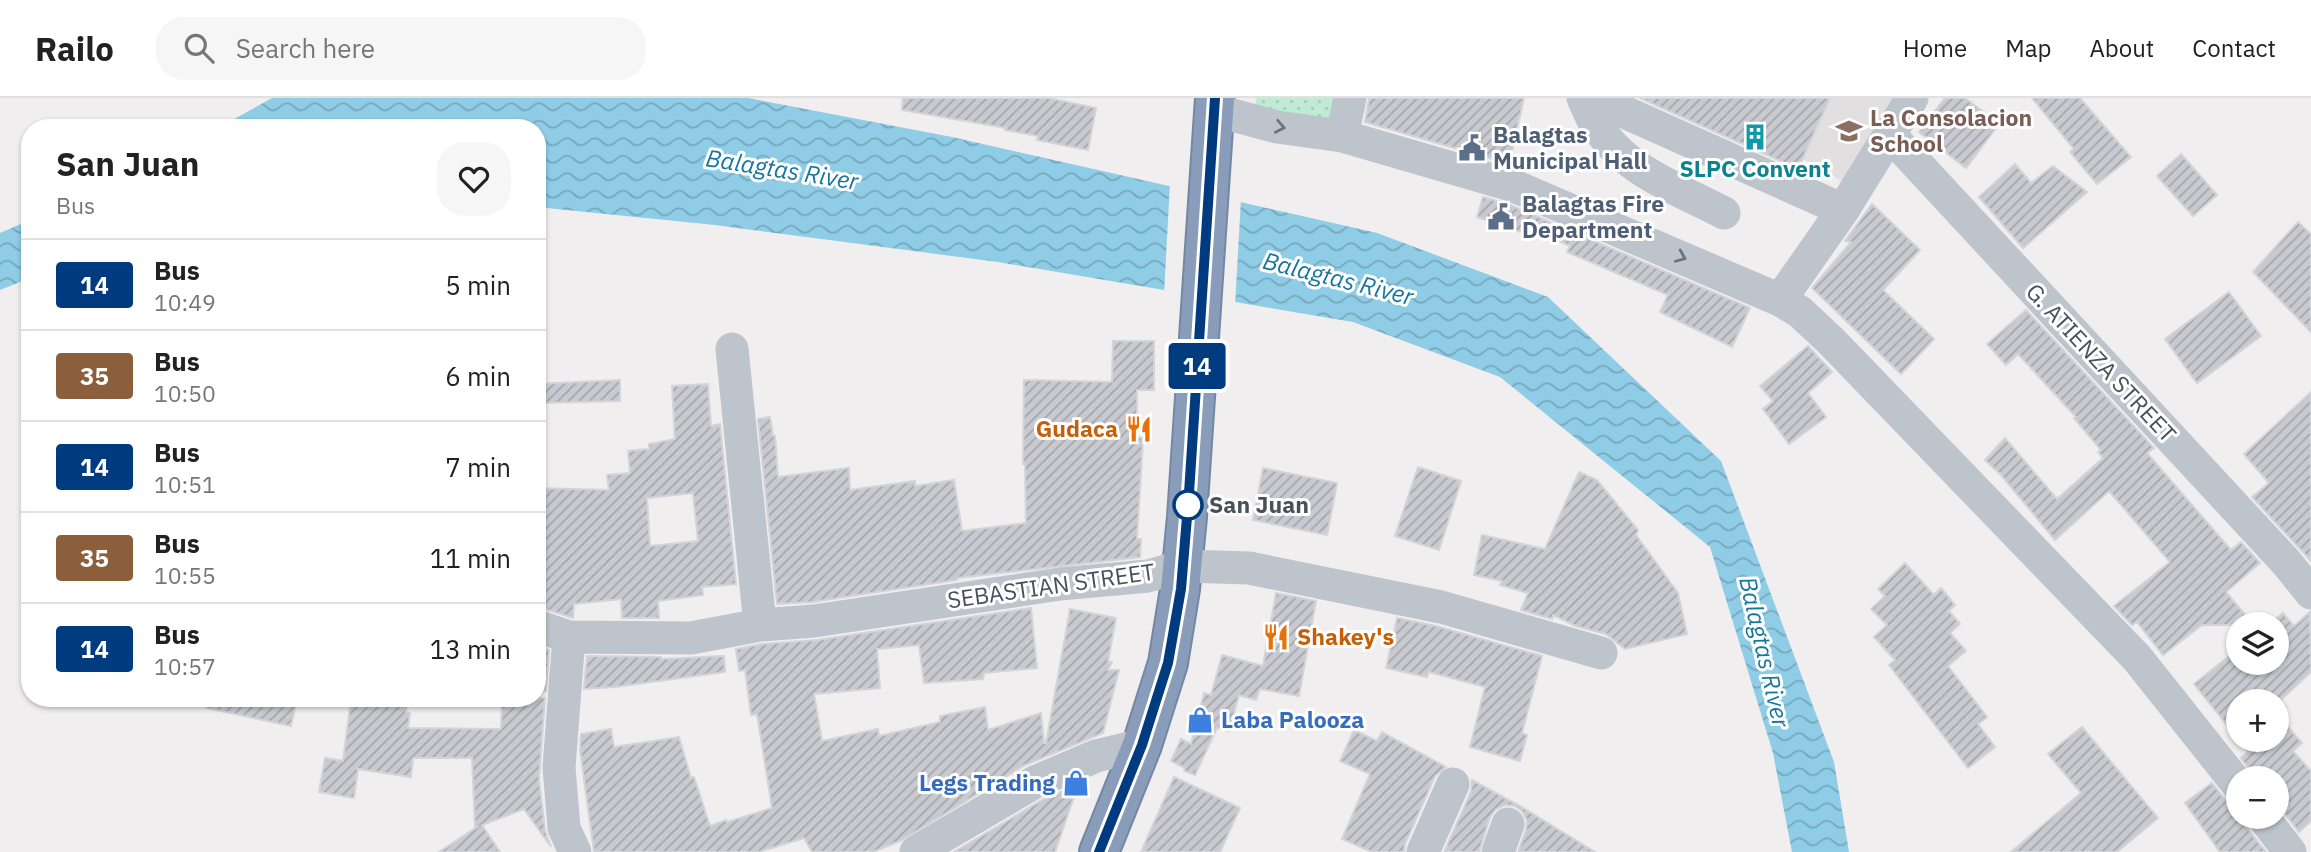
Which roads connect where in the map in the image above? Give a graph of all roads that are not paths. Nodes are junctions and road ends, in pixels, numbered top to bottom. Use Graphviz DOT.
graph roads {
  1 [pos="1350,98"];
  2 [pos="1583,98"];
  3 [pos="1593,98"];
  4 [pos="1912,98"];
  5 [pos="1213,117"];
  6 [pos="1890,135"];
  7 [pos="1342,136"];
  8 [pos="1843,210"];
  9 [pos="1724,213"];
  10 [pos="1780,300"];
  11 [pos="732,349"];
  12 [pos="1183,566"];
  13 [pos="2311,593"];
  14 [pos="760,625"];
  15 [pos="546,629"];
  16 [pos="569,637"];
  17 [pos="1601,653"];
  18 [pos="1142,745"];
  19 [pos="2226,770"];
  20 [pos="1453,784"];
  21 [pos="2272,829"];
  22 [pos="575,852"];
  23 [pos="916,852"];
  24 [pos="1099,852"];
  25 [pos="1423,852"];
  26 [pos="2290,852"];
  1 -- 7 [label="street"];
  2 -- 9 [label="street"];
  3 -- 8 [label="street"];
  4 -- 6 [label="street"];
  5 -- 7 [label="street, one-way"];
  5 -- 12 [label="highway"];
  6 -- 8 [label="street"];
  6 -- 13 [label="street, G. ATIENZA STREET"];
  7 -- 10 [label="street, one-way"];
  8 -- 10 [label="street"];
  10 -- 19 [label="street"];
  11 -- 14 [label="street"];
  12 -- 14 [label="street, SEBASTIAN STREET"];
  12 -- 17 [label="street, SEBASTIAN STREET"];
  12 -- 18 [label="highway"];
  14 -- 16 [label="street, SEBASTIAN STREET"];
  15 -- 16 [label="street, SEBASTIAN STREET"];
  16 -- 22 [label="street"];
  18 -- 23 [label="street"];
  18 -- 24 [label="highway"];
  20 -- 25 [label="street"];
  21 -- 26 [label="street"];
}
